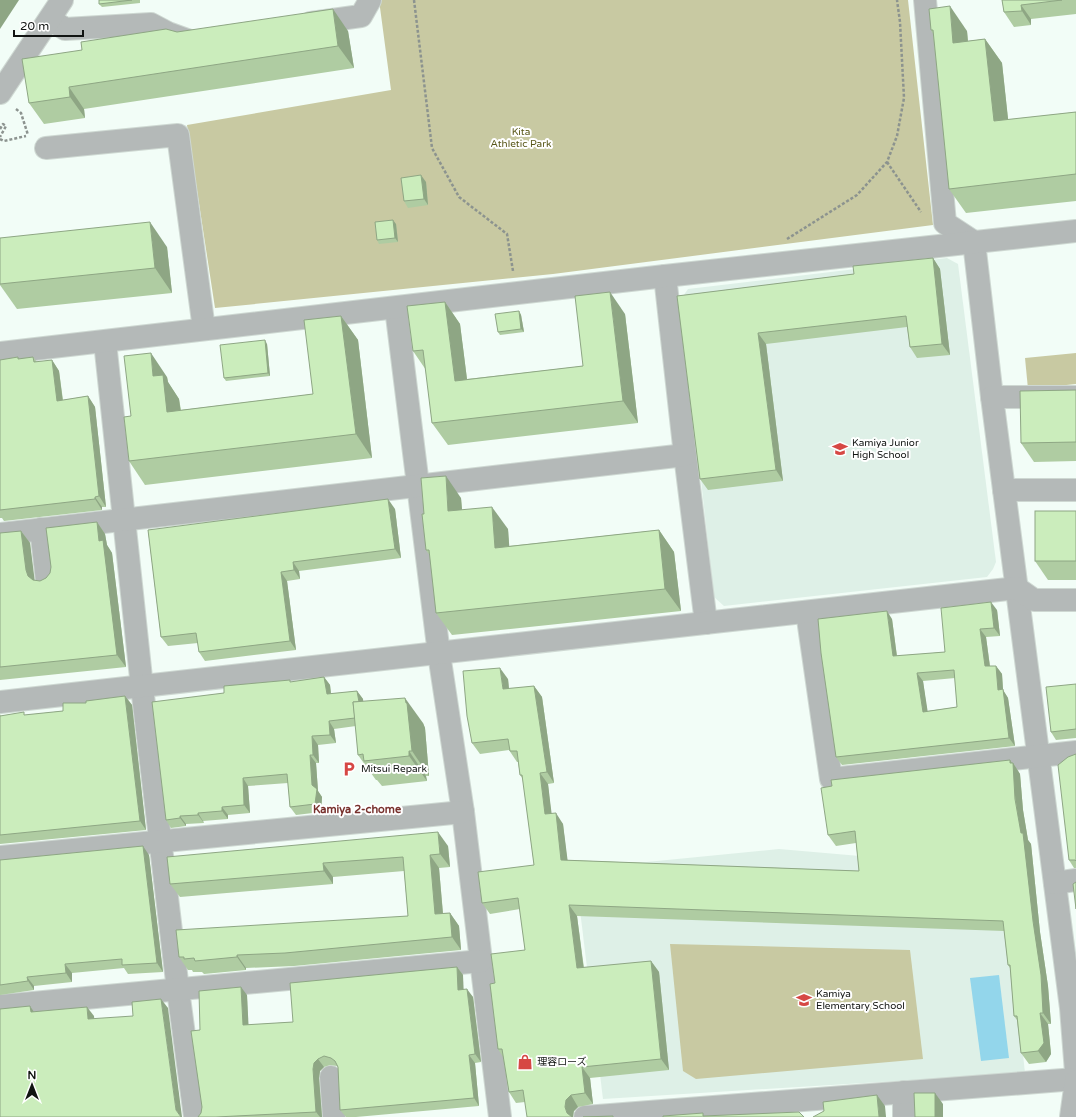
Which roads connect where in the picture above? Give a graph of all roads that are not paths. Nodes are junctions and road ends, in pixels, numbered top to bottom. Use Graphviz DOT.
graph roads {
  1 [pos="62,0"];
  2 [pos="370,0"];
  3 [pos="924,0"];
  4 [pos="50,19"];
  5 [pos="291,26"];
  6 [pos="213,37"];
  7 [pos="7,100"];
  8 [pos="46,148"];
  9 [pos="1076,231"];
  10 [pos="974,242"];
  11 [pos="665,276"];
  12 [pos="396,308"];
  13 [pos="204,329"];
  14 [pos="105,342"];
  15 [pos="0,353"];
  16 [pos="992,397"];
  17 [pos="1076,397"];
  18 [pos="685,455"];
  19 [pos="419,487"];
  20 [pos="1004,490"];
  21 [pos="1076,490"];
  22 [pos="125,519"];
  23 [pos="41,529"];
  24 [pos="0,534"];
  25 [pos="47,581"];
  26 [pos="1017,588"];
  27 [pos="1076,600"];
  28 [pos="807,612"];
  29 [pos="706,623"];
  30 [pos="439,654"];
  31 [pos="142,687"];
  32 [pos="0,702"];
  33 [pos="1076,752"];
  34 [pos="1038,756"];
  35 [pos="463,812"];
  36 [pos="161,842"];
  37 [pos="0,857"];
  38 [pos="1076,880"];
  39 [pos="1055,882"];
  40 [pos="481,961"];
  41 [pos="178,990"];
  42 [pos="0,1006"];
  43 [pos="1076,1072"];
  44 [pos="331,1077"];
  45 [pos="1076,1080"];
  46 [pos="904,1092"];
  47 [pos="817,1108"];
  48 [pos="195,1117"];
  49 [pos="334,1117"];
  50 [pos="500,1117"];
  51 [pos="585,1117"];
  52 [pos="904,1117"];
  53 [pos="1071,1117"];
  1 -- 4 [label="street"];
  2 -- 5 [label="street"];
  3 -- 10 [label="street"];
  4 -- 6 [label="street"];
  4 -- 7 [label="street"];
  8 -- 13 [label="street"];
  9 -- 10 [label="street"];
  10 -- 11 [label="street"];
  10 -- 16 [label="street"];
  11 -- 12 [label="street"];
  11 -- 18 [label="street"];
  12 -- 13 [label="street"];
  12 -- 19 [label="street"];
  13 -- 14 [label="street"];
  14 -- 15 [label="street"];
  14 -- 22 [label="street"];
  16 -- 17 [label="street"];
  16 -- 20 [label="street"];
  18 -- 19 [label="street"];
  18 -- 29 [label="street"];
  19 -- 22 [label="street"];
  19 -- 30 [label="street"];
  20 -- 21 [label="street"];
  20 -- 26 [label="street"];
  22 -- 23 [label="street"];
  22 -- 31 [label="street"];
  23 -- 24 [label="street"];
  23 -- 25 [label="street"];
  26 -- 27 [label="street"];
  26 -- 28 [label="street"];
  26 -- 34 [label="street"];
  28 -- 29 [label="street"];
  28 -- 34 [label="street"];
  29 -- 30 [label="street"];
  30 -- 31 [label="street"];
  30 -- 35 [label="street"];
  31 -- 32 [label="street"];
  31 -- 36 [label="street"];
  33 -- 34 [label="street"];
  34 -- 39 [label="street"];
  35 -- 36 [label="street"];
  35 -- 40 [label="street"];
  36 -- 37 [label="street"];
  36 -- 41 [label="street"];
  38 -- 39 [label="street"];
  39 -- 43 [label="street"];
  40 -- 41 [label="street"];
  40 -- 50 [label="street"];
  41 -- 42 [label="street"];
  41 -- 48 [label="street"];
  44 -- 49 [label="street"];
  45 -- 46 [label="street"];
  45 -- 53 [label="street"];
  46 -- 47 [label="street"];
  46 -- 52 [label="street"];
  47 -- 51 [label="street"];
}
